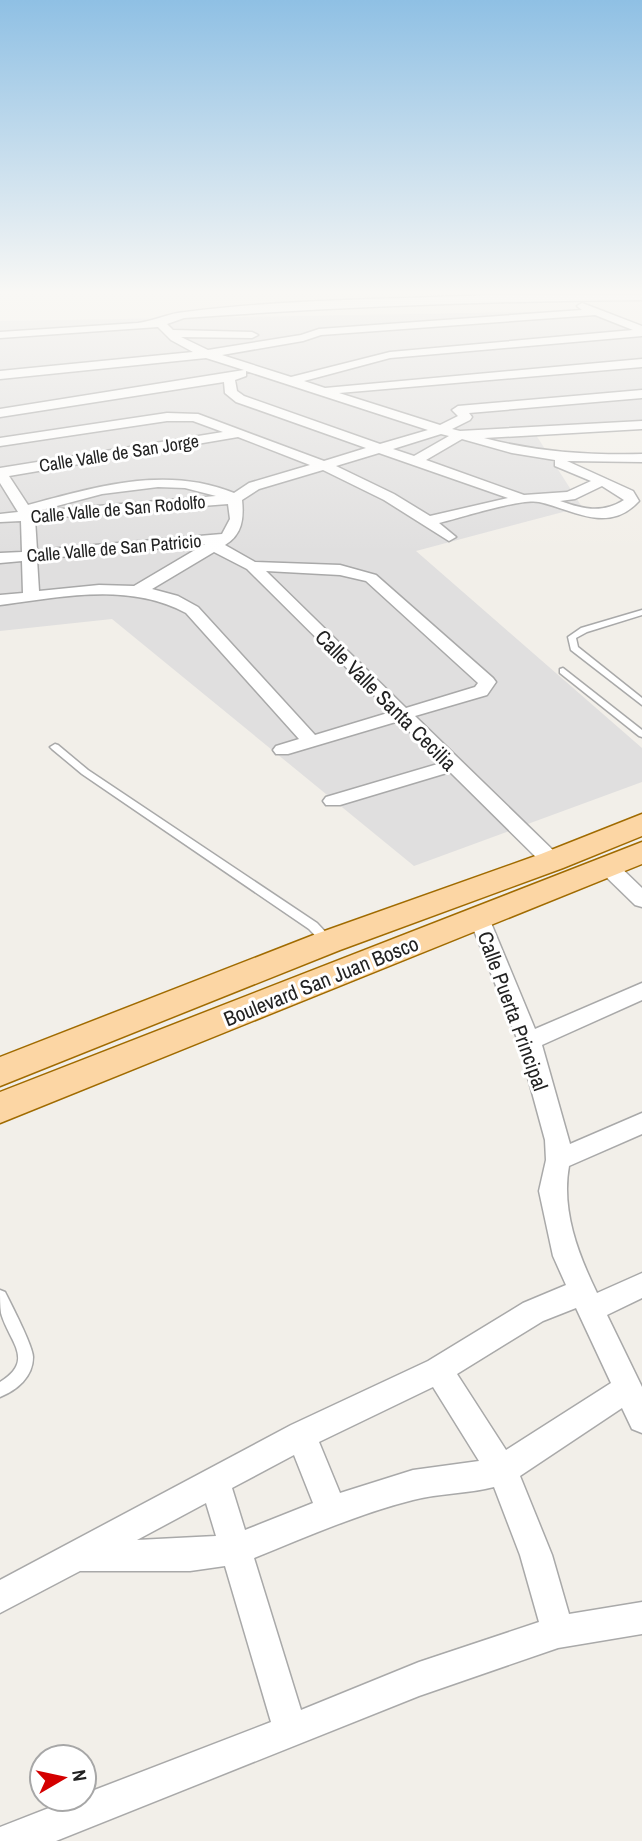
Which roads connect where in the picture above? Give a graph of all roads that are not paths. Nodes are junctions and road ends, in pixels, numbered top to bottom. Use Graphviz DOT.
graph roads {
  1 [pos="210,381"];
  2 [pos="229,381"];
  3 [pos="291,381"];
  4 [pos="347,381"];
  5 [pos="438,381"];
  6 [pos="391,385"];
  7 [pos="356,388"];
  8 [pos="321,391"];
  9 [pos="642,394"];
  10 [pos="343,398"];
  11 [pos="378,410"];
  12 [pos="0,413"];
  13 [pos="452,413"];
  14 [pos="284,414"];
  15 [pos="408,419"];
  16 [pos="306,422"];
  17 [pos="642,425"];
  18 [pos="441,429"];
  19 [pos="487,433"];
  20 [pos="243,435"];
  21 [pos="460,435"];
  22 [pos="0,442"];
  23 [pos="382,448"];
  24 [pos="542,455"];
  25 [pos="642,458"];
  26 [pos="416,460"];
  27 [pos="325,465"];
  28 [pos="0,472"];
  29 [pos="602,481"];
  30 [pos="235,499"];
  31 [pos="523,499"];
  32 [pos="543,500"];
  33 [pos="26,513"];
  34 [pos="0,518"];
  35 [pos="429,521"];
  36 [pos="449,537"];
  37 [pos="221,542"];
  38 [pos="30,555"];
  39 [pos="0,558"];
  40 [pos="252,566"];
  41 [pos="137,591"];
  42 [pos="31,597"];
  43 [pos="0,600"];
  44 [pos="642,612"];
  45 [pos="563,671"];
  46 [pos="642,702"];
  47 [pos="400,714"];
  48 [pos="642,734"];
  49 [pos="311,741"];
  50 [pos="55,747"];
  51 [pos="282,750"];
  52 [pos="453,765"];
  53 [pos="333,800"];
  54 [pos="642,824"];
  55 [pos="642,852"];
  56 [pos="552,861"];
  57 [pos="606,865"];
  58 [pos="642,900"];
  59 [pos="479,918"];
  60 [pos="413,944"];
  61 [pos="335,950"];
  62 [pos="642,991"];
  63 [pos="238,1014"];
  64 [pos="528,1041"];
  65 [pos="0,1072"];
  66 [pos="0,1108"];
  67 [pos="642,1124"];
  68 [pos="558,1160"];
  69 [pos="642,1285"];
  70 [pos="0,1296"];
  71 [pos="586,1302"];
  72 [pos="438,1370"];
  73 [pos="628,1388"];
  74 [pos="0,1390"];
  75 [pos="642,1419"];
  76 [pos="301,1435"];
  77 [pos="502,1470"];
  78 [pos="215,1483"];
  79 [pos="332,1511"];
  80 [pos="236,1549"];
  81 [pos="79,1557"];
  82 [pos="0,1597"];
  83 [pos="642,1618"];
  84 [pos="558,1632"];
  85 [pos="291,1731"];
  86 [pos="9,1841"];
  1 -- 12 [label="street"];
  2 -- 14 [label="street"];
  3 -- 8 [label="street"];
  4 -- 7 [label="street"];
  5 -- 6 [label="street"];
  6 -- 7 [label="street"];
  6 -- 11 [label="street"];
  7 -- 8 [label="street"];
  8 -- 10 [label="street"];
  9 -- 13 [label="street"];
  10 -- 11 [label="street"];
  10 -- 16 [label="street"];
  11 -- 15 [label="street"];
  13 -- 15 [label="street"];
  13 -- 18 [label="street"];
  13 -- 19 [label="street"];
  14 -- 16 [label="street"];
  14 -- 20 [label="street"];
  15 -- 18 [label="street"];
  16 -- 23 [label="street"];
  17 -- 19 [label="street"];
  18 -- 21 [label="street"];
  18 -- 23 [label="street"];
  19 -- 21 [label="street"];
  20 -- 22 [label="street"];
  20 -- 27 [label="street"];
  20 -- 28 [label="street, Calle Valle de San Jorge"];
  21 -- 24 [label="street"];
  21 -- 26 [label="street"];
  23 -- 26 [label="street"];
  23 -- 27 [label="street"];
  24 -- 25 [label="street"];
  24 -- 29 [label="street"];
  26 -- 31 [label="street"];
  27 -- 30 [label="street"];
  27 -- 35 [label="street"];
  28 -- 33 [label="street"];
  29 -- 32 [label="street"];
  29 -- 32 [label="street"];
  30 -- 33 [label="street, Calle Valle de San Rodolfo"];
  30 -- 33 [label="street, Calle Valle de San Rodolfo"];
  30 -- 37 [label="street, Calle Valle de San Rodolfo"];
  31 -- 32 [label="street"];
  31 -- 35 [label="street"];
  33 -- 34 [label="street, Calle Valle de San Rodolfo"];
  33 -- 38 [label="street"];
  35 -- 36 [label="street"];
  37 -- 38 [label="street, Calle Valle de San Patricio"];
  37 -- 40 [label="street, Calle Valle Santa Cecilia"];
  37 -- 41 [label="street"];
  38 -- 39 [label="street, Calle Valle de San Patricio"];
  38 -- 42 [label="street"];
  40 -- 47 [label="street, Calle Valle Santa Cecilia"];
  40 -- 47 [label="street"];
  41 -- 42 [label="street"];
  41 -- 49 [label="street"];
  42 -- 43 [label="street"];
  44 -- 46 [label="lane"];
  45 -- 48 [label="lane"];
  47 -- 49 [label="street"];
  47 -- 52 [label="street, Calle Valle Santa Cecilia"];
  49 -- 51 [label="street"];
  50 -- 61 [label="lane"];
  52 -- 53 [label="street"];
  52 -- 56 [label="street, Calle Valle Santa Cecilia"];
  54 -- 56 [label="main road, Boulevard San Juan Bosco"];
  55 -- 57 [label="main road, Boulevard San Juan Bosco"];
  56 -- 61 [label="main road, Boulevard San Juan Bosco"];
  57 -- 58 [label="street"];
  57 -- 59 [label="main road, Boulevard San Juan Bosco"];
  59 -- 60 [label="main road, Boulevard San Juan Bosco"];
  59 -- 64 [label="street, Calle Puerta Principal"];
  60 -- 61 [label="main road"];
  60 -- 63 [label="main road, Boulevard San Juan Bosco"];
  61 -- 63 [label="main road"];
  61 -- 65 [label="main road, Boulevard San Juan Bosco"];
  62 -- 64 [label="street"];
  63 -- 66 [label="main road, Boulevard San Juan Bosco"];
  64 -- 68 [label="street, Calle Puerta Principal"];
  67 -- 68 [label="street"];
  68 -- 71 [label="street, Calle Puerta Principal"];
  69 -- 71 [label="street"];
  70 -- 74 [label="lane"];
  71 -- 72 [label="street"];
  71 -- 73 [label="street, Calle Puerta Principal"];
  72 -- 76 [label="street"];
  72 -- 77 [label="street"];
  73 -- 75 [label="street, Calle Puerta Principal"];
  73 -- 77 [label="street"];
  76 -- 78 [label="street"];
  76 -- 79 [label="street"];
  77 -- 79 [label="street"];
  77 -- 84 [label="street"];
  78 -- 80 [label="street"];
  78 -- 81 [label="street"];
  79 -- 80 [label="street"];
  80 -- 81 [label="street"];
  80 -- 85 [label="street"];
  81 -- 82 [label="street"];
  83 -- 84 [label="street"];
  84 -- 85 [label="street"];
  85 -- 86 [label="street"];
}
